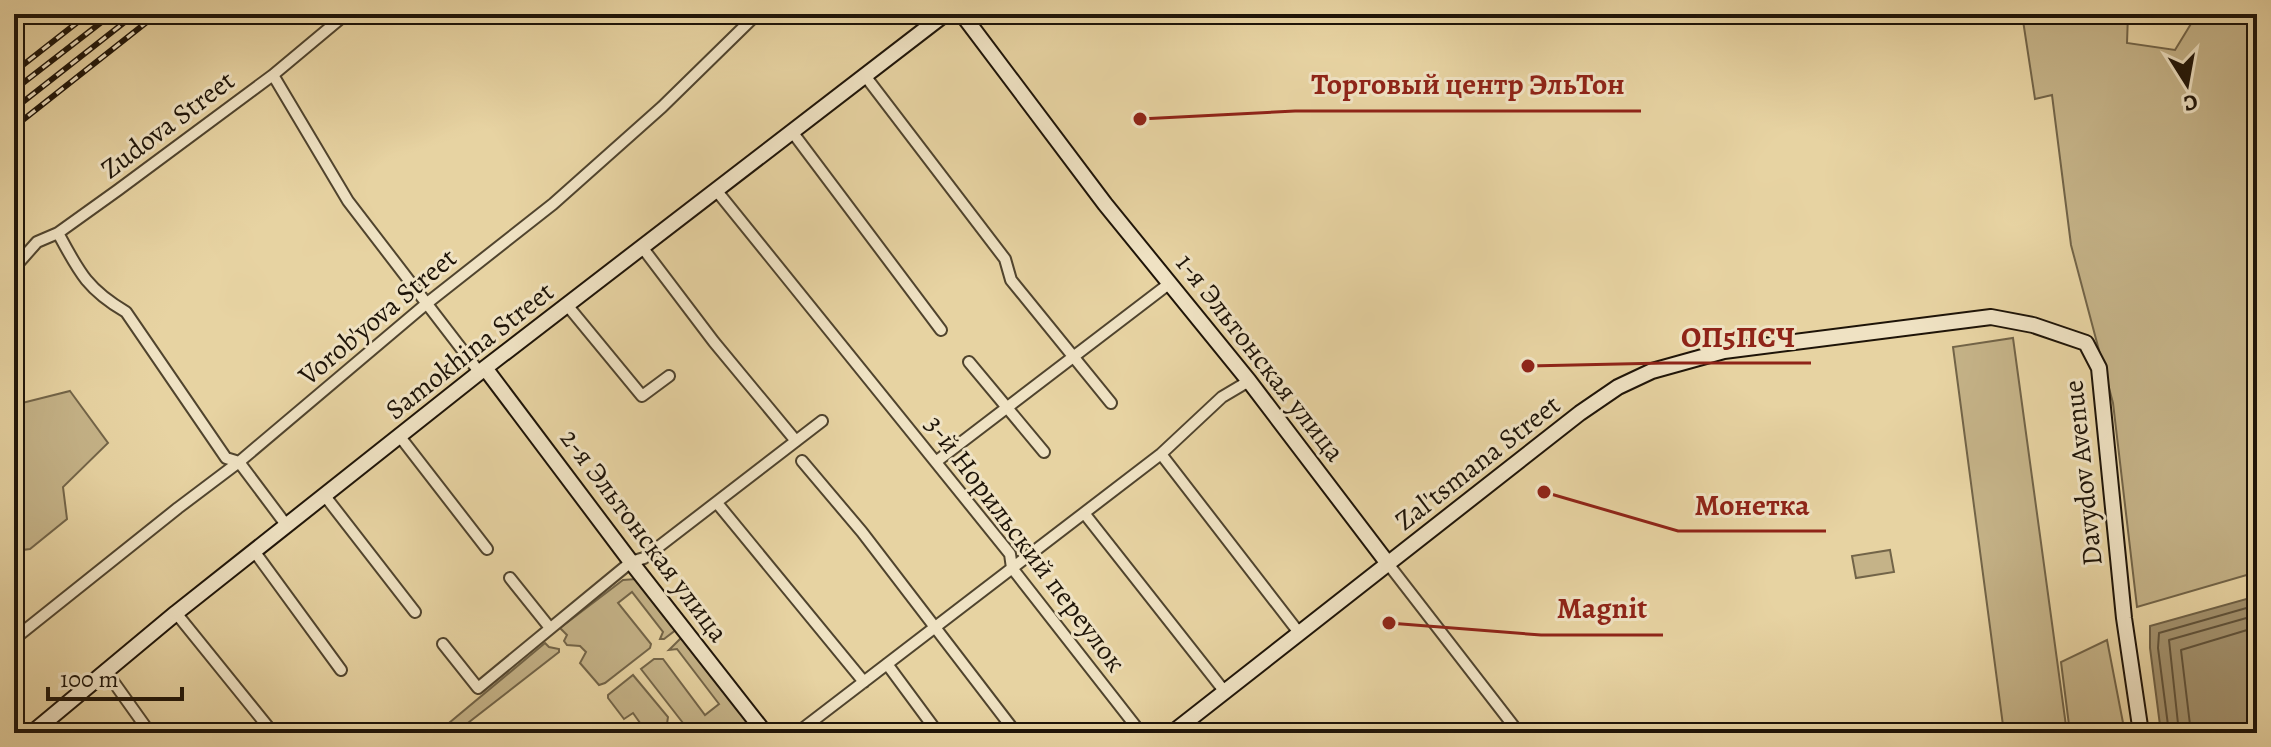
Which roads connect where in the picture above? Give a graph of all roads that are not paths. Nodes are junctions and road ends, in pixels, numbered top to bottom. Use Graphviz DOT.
graph roads {
  1 [pos="20,14"];
  2 [pos="346,14"];
  3 [pos="757,14"];
  4 [pos="945,14"];
  5 [pos="962,14"];
  6 [pos="14,19"];
  7 [pos="273,75"];
  8 [pos="866,77"];
  9 [pos="793,133"];
  10 [pos="716,190"];
  11 [pos="58,233"];
  12 [pos="642,247"];
  13 [pos="14,268"];
  14 [pos="1170,283"];
  15 [pos="426,304"];
  16 [pos="567,305"];
  17 [pos="1909,329"];
  18 [pos="941,330"];
  19 [pos="1071,356"];
  20 [pos="969,362"];
  21 [pos="482,371"];
  22 [pos="669,376"];
  23 [pos="1249,381"];
  24 [pos="1111,403"];
  25 [pos="1005,407"];
  26 [pos="822,421"];
  27 [pos="401,438"];
  28 [pos="796,441"];
  29 [pos="1044,452"];
  30 [pos="1161,454"];
  31 [pos="802,461"];
  32 [pos="937,461"];
  33 [pos="239,462"];
  34 [pos="325,496"];
  35 [pos="717,503"];
  36 [pos="1084,513"];
  37 [pos="287,526"];
  38 [pos="487,549"];
  39 [pos="254,551"];
  40 [pos="631,562"];
  41 [pos="1389,565"];
  42 [pos="1012,568"];
  43 [pos="510,578"];
  44 [pos="415,612"];
  45 [pos="176,613"];
  46 [pos="936,626"];
  47 [pos="550,628"];
  48 [pos="1300,634"];
  49 [pos="14,639"];
  50 [pos="443,644"];
  51 [pos="887,664"];
  52 [pos="105,670"];
  53 [pos="341,670"];
  54 [pos="864,682"];
  55 [pos="1225,692"];
  56 [pos="32,733"];
  57 [pos="150,733"];
  58 [pos="273,733"];
  59 [pos="765,733"];
  60 [pos="797,733"];
  61 [pos="938,733"];
  62 [pos="1016,733"];
  63 [pos="1141,733"];
  64 [pos="1172,733"];
  65 [pos="1519,733"];
  66 [pos="2141,733"];
  1 -- 6 [label="street"];
  2 -- 7 [label="street, Zudova Street"];
  3 -- 15 [label="street, Vorob'yova Street"];
  4 -- 8 [label="street, Samokhina Street"];
  5 -- 14 [label="street, 1-я Эльтонская улица"];
  7 -- 11 [label="street, Zudova Street"];
  7 -- 15 [label="street"];
  8 -- 9 [label="street, Samokhina Street"];
  8 -- 19 [label="street"];
  9 -- 10 [label="street, Samokhina Street"];
  9 -- 18 [label="street"];
  10 -- 12 [label="street, Samokhina Street"];
  10 -- 32 [label="street, 3-й Норильский переулок"];
  11 -- 13 [label="street, Zudova Street"];
  11 -- 33 [label="street"];
  12 -- 16 [label="street, Samokhina Street"];
  12 -- 28 [label="street"];
  14 -- 19 [label="street"];
  14 -- 23 [label="street, 1-я Эльтонская улица"];
  15 -- 21 [label="street"];
  15 -- 33 [label="street, Vorob'yova Street"];
  16 -- 21 [label="street, Samokhina Street"];
  16 -- 22 [label="street"];
  17 -- 41 [label="street, Zal'tsmana Street"];
  17 -- 66 [label="street, Davydov Avenue"];
  19 -- 24 [label="street"];
  19 -- 25 [label="street"];
  20 -- 25 [label="street"];
  21 -- 27 [label="street, Samokhina Street"];
  21 -- 40 [label="street, 2-я Эльтонская улица"];
  23 -- 30 [label="street"];
  23 -- 41 [label="street, 1-я Эльтонская улица"];
  25 -- 29 [label="street"];
  25 -- 32 [label="street"];
  26 -- 28 [label="street"];
  27 -- 34 [label="street, Samokhina Street"];
  27 -- 38 [label="street"];
  28 -- 35 [label="street"];
  30 -- 36 [label="street"];
  30 -- 48 [label="street"];
  31 -- 46 [label="street"];
  32 -- 42 [label="street, 3-й Норильский переулок"];
  33 -- 37 [label="street"];
  33 -- 49 [label="street, Vorob'yova Street"];
  34 -- 37 [label="street, Samokhina Street"];
  34 -- 44 [label="street"];
  35 -- 40 [label="street"];
  35 -- 54 [label="street"];
  36 -- 42 [label="street"];
  36 -- 55 [label="street"];
  37 -- 39 [label="street, Samokhina Street"];
  39 -- 45 [label="street, Samokhina Street"];
  39 -- 53 [label="street"];
  40 -- 47 [label="street"];
  40 -- 59 [label="street, 2-я Эльтонская улица"];
  41 -- 48 [label="street, Zal'tsmana Street"];
  41 -- 65 [label="street, 1-я Эльтонская улица"];
  42 -- 46 [label="street"];
  42 -- 63 [label="street, 3-й Норильский переулок"];
  43 -- 47 [label="street"];
  45 -- 52 [label="street, Samokhina Street"];
  45 -- 58 [label="street"];
  46 -- 51 [label="street"];
  46 -- 62 [label="street"];
  47 -- 50 [label="street"];
  48 -- 55 [label="street, Zal'tsmana Street"];
  51 -- 54 [label="street"];
  51 -- 61 [label="street"];
  52 -- 56 [label="street, Samokhina Street"];
  52 -- 57 [label="street"];
  54 -- 60 [label="street"];
  55 -- 64 [label="street, Zal'tsmana Street"];
}
